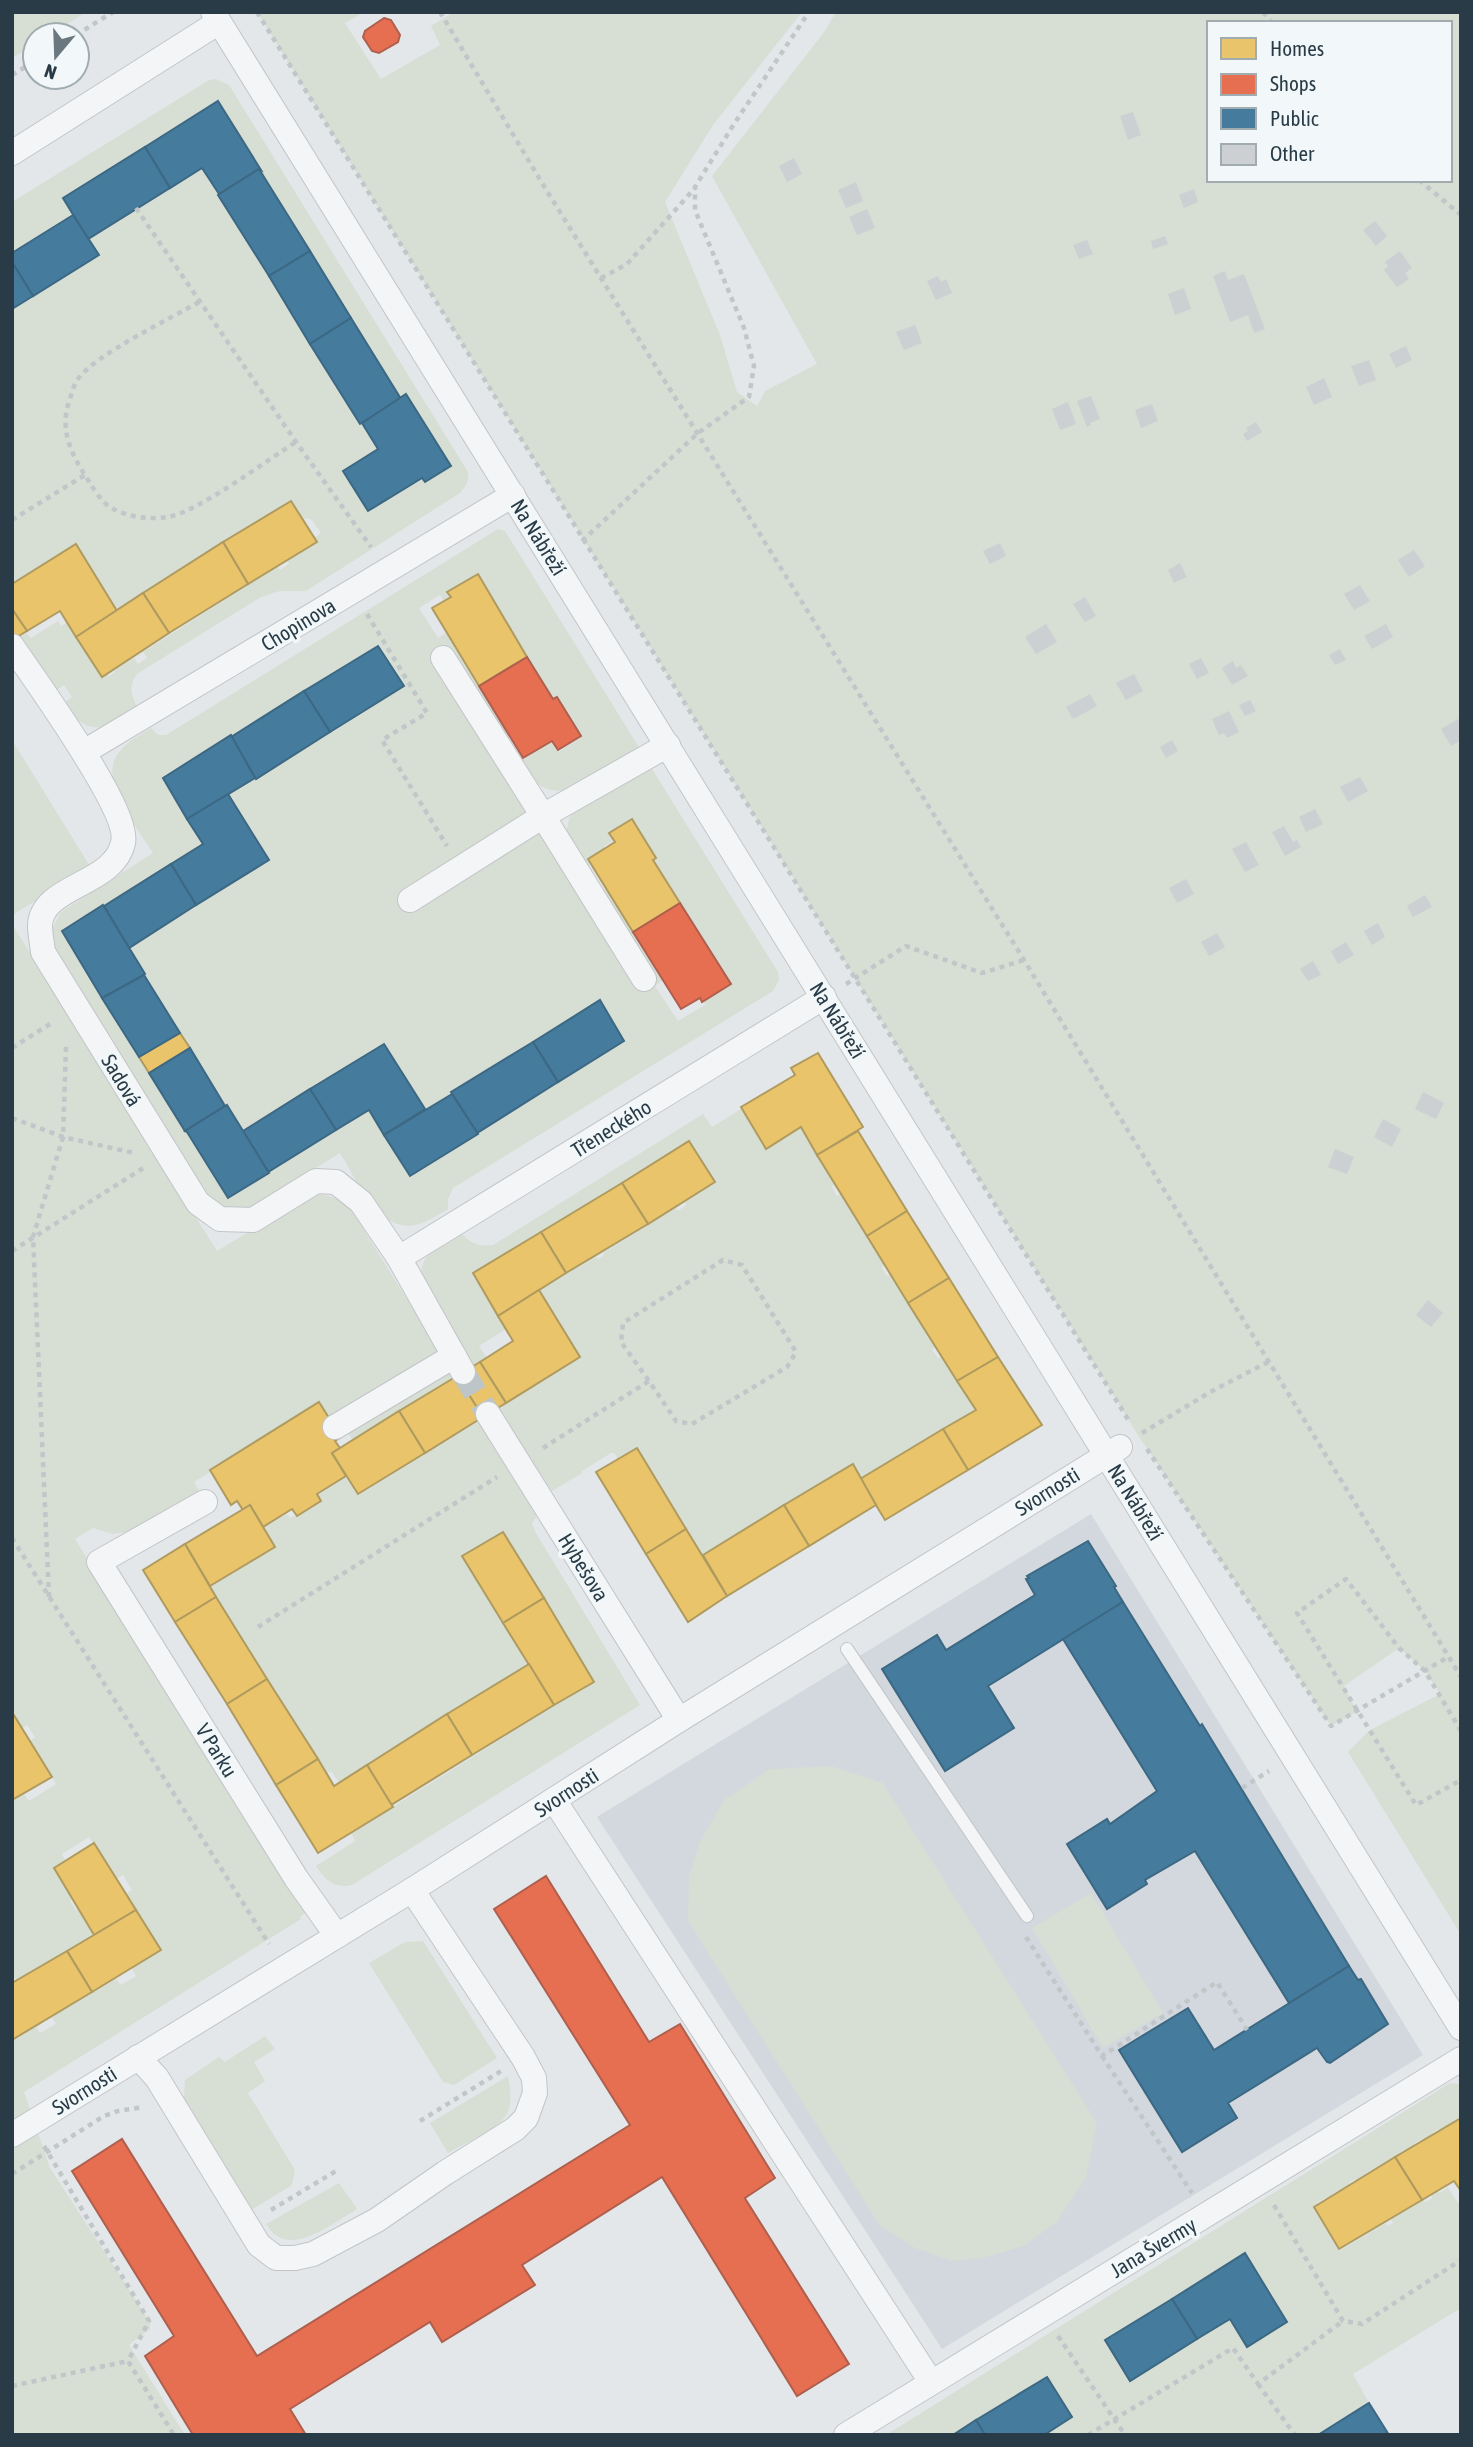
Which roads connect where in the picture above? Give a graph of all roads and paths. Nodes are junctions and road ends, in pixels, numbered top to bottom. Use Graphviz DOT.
graph roads {
  1 [pos="113,12"];
  2 [pos="257,12"];
  3 [pos="440,12"];
  4 [pos="809,12"];
  5 [pos="216,17"];
  6 [pos="91,26"];
  7 [pos="12,153"];
  8 [pos="1421,182"];
  9 [pos="695,187"];
  10 [pos="136,208"];
  11 [pos="1461,215"];
  12 [pos="601,278"];
  13 [pos="199,302"];
  14 [pos="698,433"];
  15 [pos="296,442"];
  16 [pos="85,475"];
  17 [pos="513,495"];
  18 [pos="12,520"];
  19 [pos="583,540"];
  20 [pos="557,566"];
  21 [pos="388,570"];
  22 [pos="353,591"];
  23 [pos="12,646"];
  24 [pos="443,658"];
  25 [pos="668,745"];
  26 [pos="84,752"];
  27 [pos="543,816"];
  28 [pos="460,868"];
  29 [pos="410,900"];
  30 [pos="1024,960"];
  31 [pos="855,978"];
  32 [pos="644,979"];
  33 [pos="824,997"];
  34 [pos="72,1009"];
  35 [pos="12,1048"];
  36 [pos="12,1118"];
  37 [pos="63,1137"];
  38 [pos="163,1157"];
  39 [pos="33,1237"];
  40 [pos="12,1251"];
  41 [pos="399,1258"];
  42 [pos="1268,1362"];
  43 [pos="649,1381"];
  44 [pos="488,1414"];
  45 [pos="1132,1424"];
  46 [pos="335,1427"];
  47 [pos="1122,1446"];
  48 [pos="1146,1447"];
  49 [pos="519,1463"];
  50 [pos="205,1502"];
  51 [pos="12,1538"];
  52 [pos="49,1597"];
  53 [pos="258,1627"];
  54 [pos="847,1649"];
  55 [pos="1448,1657"];
  56 [pos="1425,1671"];
  57 [pos="1461,1677"];
  58 [pos="1357,1712"];
  59 [pos="679,1720"];
  60 [pos="1461,1731"];
  61 [pos="1270,1771"];
  62 [pos="1461,1780"];
  63 [pos="1242,1788"];
  64 [pos="554,1800"];
  65 [pos="412,1890"];
  66 [pos="1027,1916"];
  67 [pos="337,1936"];
  68 [pos="284,1968"];
  69 [pos="1461,2028"];
  70 [pos="1247,2030"];
  71 [pos="1102,2056"];
  72 [pos="138,2057"];
  73 [pos="523,2057"];
  74 [pos="1461,2059"];
  75 [pos="168,2095"];
  76 [pos="420,2121"];
  77 [pos="21,2129"];
  78 [pos="47,2151"];
  79 [pos="336,2171"];
  80 [pos="12,2174"];
  81 [pos="1268,2196"];
  82 [pos="1207,2214"];
  83 [pos="247,2225"];
  84 [pos="1461,2259"];
  85 [pos="1343,2321"];
  86 [pos="1054,2330"];
  87 [pos="128,2361"];
  88 [pos="932,2382"];
  89 [pos="1258,2384"];
  90 [pos="12,2386"];
  91 [pos="1115,2419"];
  92 [pos="174,2435"];
  93 [pos="846,2435"];
  94 [pos="1088,2435"];
  95 [pos="1125,2435"];
  96 [pos="1295,2435"];
  1 -- 6 [label="path"];
  2 -- 19 [label="path"];
  3 -- 12 [label="path"];
  4 -- 9 [label="path"];
  5 -- 7 [label="street"];
  5 -- 17 [label="street, Na Nábřeží"];
  8 -- 11 [label="path"];
  9 -- 12 [label="path"];
  9 -- 14 [label="path"];
  10 -- 13 [label="path"];
  12 -- 14 [label="path"];
  13 -- 15 [label="path"];
  13 -- 16 [label="path"];
  14 -- 19 [label="path"];
  14 -- 30 [label="path"];
  15 -- 16 [label="path"];
  15 -- 21 [label="path"];
  16 -- 18 [label="path"];
  17 -- 20 [label="street, Na Nábřeží"];
  17 -- 21 [label="street, Chopinova"];
  19 -- 20 [label="path"];
  19 -- 31 [label="path"];
  20 -- 25 [label="street, Na Nábřeží"];
  21 -- 22 [label="street, Chopinova"];
  22 -- 26 [label="street, Chopinova"];
  22 -- 28 [label="path"];
  23 -- 26 [label="street, Sadová"];
  24 -- 27 [label="street"];
  25 -- 27 [label="street"];
  25 -- 33 [label="street, Na Nábřeží"];
  26 -- 34 [label="street, Sadová"];
  27 -- 28 [label="street"];
  27 -- 32 [label="street"];
  28 -- 29 [label="street"];
  30 -- 31 [label="path"];
  30 -- 42 [label="path"];
  31 -- 33 [label="path"];
  31 -- 45 [label="path"];
  33 -- 41 [label="street, Třeneckého"];
  33 -- 47 [label="street, Na Nábřeží"];
  34 -- 35 [label="path"];
  34 -- 37 [label="path"];
  34 -- 38 [label="street, Sadová"];
  36 -- 37 [label="path"];
  37 -- 38 [label="path"];
  37 -- 39 [label="path"];
  38 -- 39 [label="path"];
  38 -- 41 [label="street, Sadová"];
  39 -- 40 [label="path"];
  39 -- 52 [label="path"];
  41 -- 46 [label="street, Sadová"];
  42 -- 47 [label="path"];
  42 -- 55 [label="path"];
  43 -- 43 [label="path"];
  43 -- 49 [label="path"];
  44 -- 49 [label="street, Hybešova"];
  47 -- 59 [label="street, Svornosti"];
  47 -- 69 [label="street, Na Nábřeží"];
  48 -- 58 [label="path"];
  49 -- 53 [label="path"];
  49 -- 59 [label="street, Hybešova"];
  50 -- 67 [label="street, V Parku"];
  51 -- 52 [label="path"];
  52 -- 68 [label="path"];
  54 -- 66 [label="lane"];
  55 -- 56 [label="path"];
  55 -- 57 [label="path"];
  56 -- 58 [label="path"];
  56 -- 58 [label="path"];
  56 -- 60 [label="path"];
  58 -- 62 [label="path"];
  59 -- 64 [label="street, Svornosti"];
  61 -- 63 [label="path"];
  64 -- 65 [label="street, Svornosti"];
  64 -- 88 [label="street"];
  65 -- 67 [label="street, Svornosti"];
  65 -- 73 [label="street"];
  66 -- 71 [label="path"];
  67 -- 68 [label="street, Svornosti"];
  68 -- 72 [label="street, Svornosti"];
  70 -- 71 [label="path"];
  71 -- 82 [label="path"];
  72 -- 75 [label="street"];
  72 -- 77 [label="street, Svornosti"];
  73 -- 76 [label="path"];
  73 -- 83 [label="street"];
  74 -- 82 [label="street, Jana Švermy"];
  75 -- 78 [label="path"];
  75 -- 83 [label="street"];
  77 -- 78 [label="path"];
  78 -- 80 [label="path"];
  78 -- 87 [label="path"];
  79 -- 83 [label="path"];
  81 -- 85 [label="path"];
  82 -- 88 [label="street, Jana Švermy"];
  84 -- 85 [label="path"];
  85 -- 89 [label="path"];
  86 -- 91 [label="path"];
  87 -- 90 [label="path"];
  87 -- 92 [label="path"];
  88 -- 93 [label="street, Jana Švermy"];
  89 -- 91 [label="path"];
  89 -- 96 [label="path"];
  91 -- 94 [label="path"];
  91 -- 95 [label="path"];
}
